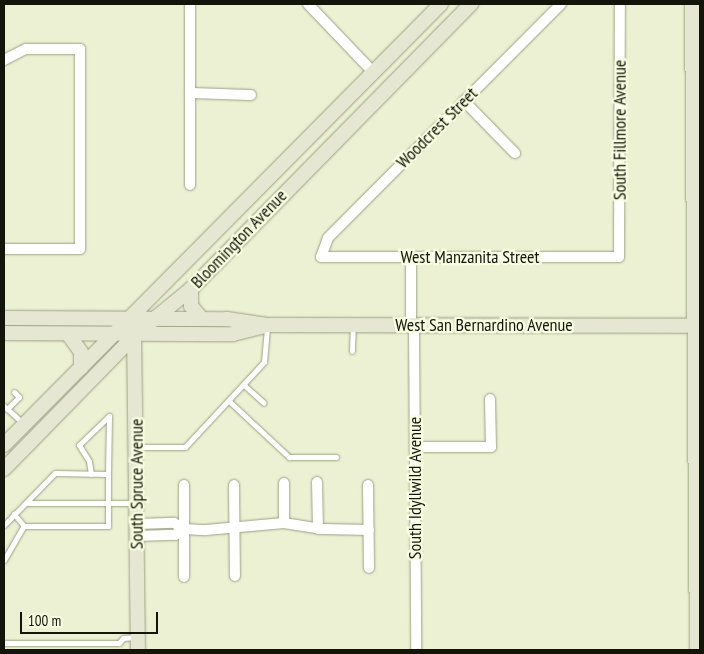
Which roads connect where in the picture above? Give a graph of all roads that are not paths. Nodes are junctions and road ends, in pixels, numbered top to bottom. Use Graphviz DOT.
graph roads {
  1 [pos="190,4"];
  2 [pos="308,4"];
  3 [pos="440,4"];
  4 [pos="471,4"];
  5 [pos="561,4"];
  6 [pos="620,4"];
  7 [pos="692,4"];
  8 [pos="4,60"];
  9 [pos="372,72"];
  10 [pos="190,93"];
  11 [pos="251,94"];
  12 [pos="464,101"];
  13 [pos="515,153"];
  14 [pos="696,154"];
  15 [pos="190,185"];
  16 [pos="4,249"];
  17 [pos="321,257"];
  18 [pos="620,257"];
  19 [pos="411,258"];
  20 [pos="191,288"];
  21 [pos="4,318"];
  22 [pos="156,318"];
  23 [pos="131,319"];
  24 [pos="202,319"];
  25 [pos="267,325"];
  26 [pos="353,325"];
  27 [pos="413,325"];
  28 [pos="696,326"];
  29 [pos="4,333"];
  30 [pos="68,334"];
  31 [pos="114,334"];
  32 [pos="136,334"];
  33 [pos="352,351"];
  34 [pos="81,368"];
  35 [pos="245,386"];
  36 [pos="14,392"];
  37 [pos="490,399"];
  38 [pos="230,402"];
  39 [pos="264,403"];
  40 [pos="6,408"];
  41 [pos="24,424"];
  42 [pos="4,445"];
  43 [pos="415,446"];
  44 [pos="136,447"];
  45 [pos="336,457"];
  46 [pos="4,469"];
  47 [pos="91,474"];
  48 [pos="108,474"];
  49 [pos="317,482"];
  50 [pos="284,483"];
  51 [pos="184,484"];
  52 [pos="234,485"];
  53 [pos="368,485"];
  54 [pos="26,503"];
  55 [pos="108,503"];
  56 [pos="137,503"];
  57 [pos="14,514"];
  58 [pos="284,523"];
  59 [pos="4,525"];
  60 [pos="24,526"];
  61 [pos="184,529"];
  62 [pos="233,529"];
  63 [pos="318,529"];
  64 [pos="137,530"];
  65 [pos="369,530"];
  66 [pos="697,541"];
  67 [pos="4,560"];
  68 [pos="369,568"];
  69 [pos="235,576"];
  70 [pos="184,577"];
  71 [pos="4,643"];
  72 [pos="138,644"];
  73 [pos="416,650"];
  74 [pos="697,650"];
  1 -- 10 [label="street"];
  2 -- 9 [label="street"];
  3 -- 9 [label="main road, Bloomington Avenue"];
  4 -- 20 [label="main road, Bloomington Avenue"];
  5 -- 12 [label="street, Woodcrest Street"];
  6 -- 18 [label="street, South Fillmore Avenue"];
  7 -- 14 [label="main road"];
  8 -- 16 [label="street"];
  9 -- 23 [label="main road, Bloomington Avenue"];
  10 -- 11 [label="street"];
  10 -- 15 [label="street"];
  12 -- 13 [label="street"];
  12 -- 17 [label="street, Woodcrest Street"];
  14 -- 28 [label="main road"];
  17 -- 19 [label="street, West Manzanita Street"];
  18 -- 19 [label="street, West Manzanita Street"];
  19 -- 27 [label="street, South Idyllwild Avenue"];
  20 -- 22 [label="main road, Bloomington Avenue"];
  20 -- 24 [label="main road"];
  21 -- 23 [label="main road, West San Bernardino Avenue"];
  22 -- 23 [label="main road, West San Bernardino Avenue"];
  22 -- 24 [label="main road, West San Bernardino Avenue"];
  22 -- 32 [label="main road, Bloomington Avenue"];
  23 -- 31 [label="main road, Bloomington Avenue"];
  23 -- 32 [label="main road, South Spruce Avenue"];
  24 -- 25 [label="main road, West San Bernardino Avenue"];
  25 -- 26 [label="main road, West San Bernardino Avenue"];
  25 -- 32 [label="main road, West San Bernardino Avenue"];
  25 -- 35 [label="lane"];
  26 -- 27 [label="main road, West San Bernardino Avenue"];
  26 -- 33 [label="lane"];
  27 -- 28 [label="main road, West San Bernardino Avenue"];
  27 -- 43 [label="street, South Idyllwild Avenue"];
  28 -- 66 [label="main road"];
  29 -- 30 [label="main road, West San Bernardino Avenue"];
  30 -- 31 [label="main road, West San Bernardino Avenue"];
  30 -- 34 [label="main road"];
  31 -- 32 [label="main road, West San Bernardino Avenue"];
  31 -- 34 [label="main road, Bloomington Avenue"];
  32 -- 44 [label="main road, South Spruce Avenue"];
  32 -- 46 [label="main road, Bloomington Avenue"];
  34 -- 41 [label="main road, Bloomington Avenue"];
  35 -- 38 [label="lane"];
  35 -- 39 [label="lane"];
  36 -- 40 [label="lane"];
  37 -- 43 [label="street"];
  38 -- 44 [label="lane"];
  38 -- 45 [label="lane"];
  40 -- 41 [label="lane"];
  41 -- 42 [label="main road, Bloomington Avenue"];
  43 -- 73 [label="street, South Idyllwild Avenue"];
  44 -- 56 [label="main road, South Spruce Avenue"];
  47 -- 48 [label="lane"];
  47 -- 48 [label="lane"];
  47 -- 54 [label="lane"];
  48 -- 55 [label="lane"];
  49 -- 63 [label="street"];
  50 -- 58 [label="street"];
  51 -- 61 [label="street"];
  52 -- 62 [label="street"];
  53 -- 65 [label="street"];
  54 -- 55 [label="lane"];
  54 -- 57 [label="lane"];
  55 -- 56 [label="lane"];
  55 -- 60 [label="lane"];
  56 -- 64 [label="main road, South Spruce Avenue"];
  57 -- 59 [label="lane"];
  57 -- 60 [label="lane"];
  58 -- 62 [label="street"];
  58 -- 63 [label="street"];
  60 -- 67 [label="lane"];
  61 -- 62 [label="street"];
  61 -- 64 [label="street"];
  61 -- 70 [label="street"];
  62 -- 69 [label="street"];
  63 -- 65 [label="street"];
  64 -- 72 [label="main road, South Spruce Avenue"];
  65 -- 68 [label="street"];
  66 -- 74 [label="main road"];
  71 -- 72 [label="lane"];
}
